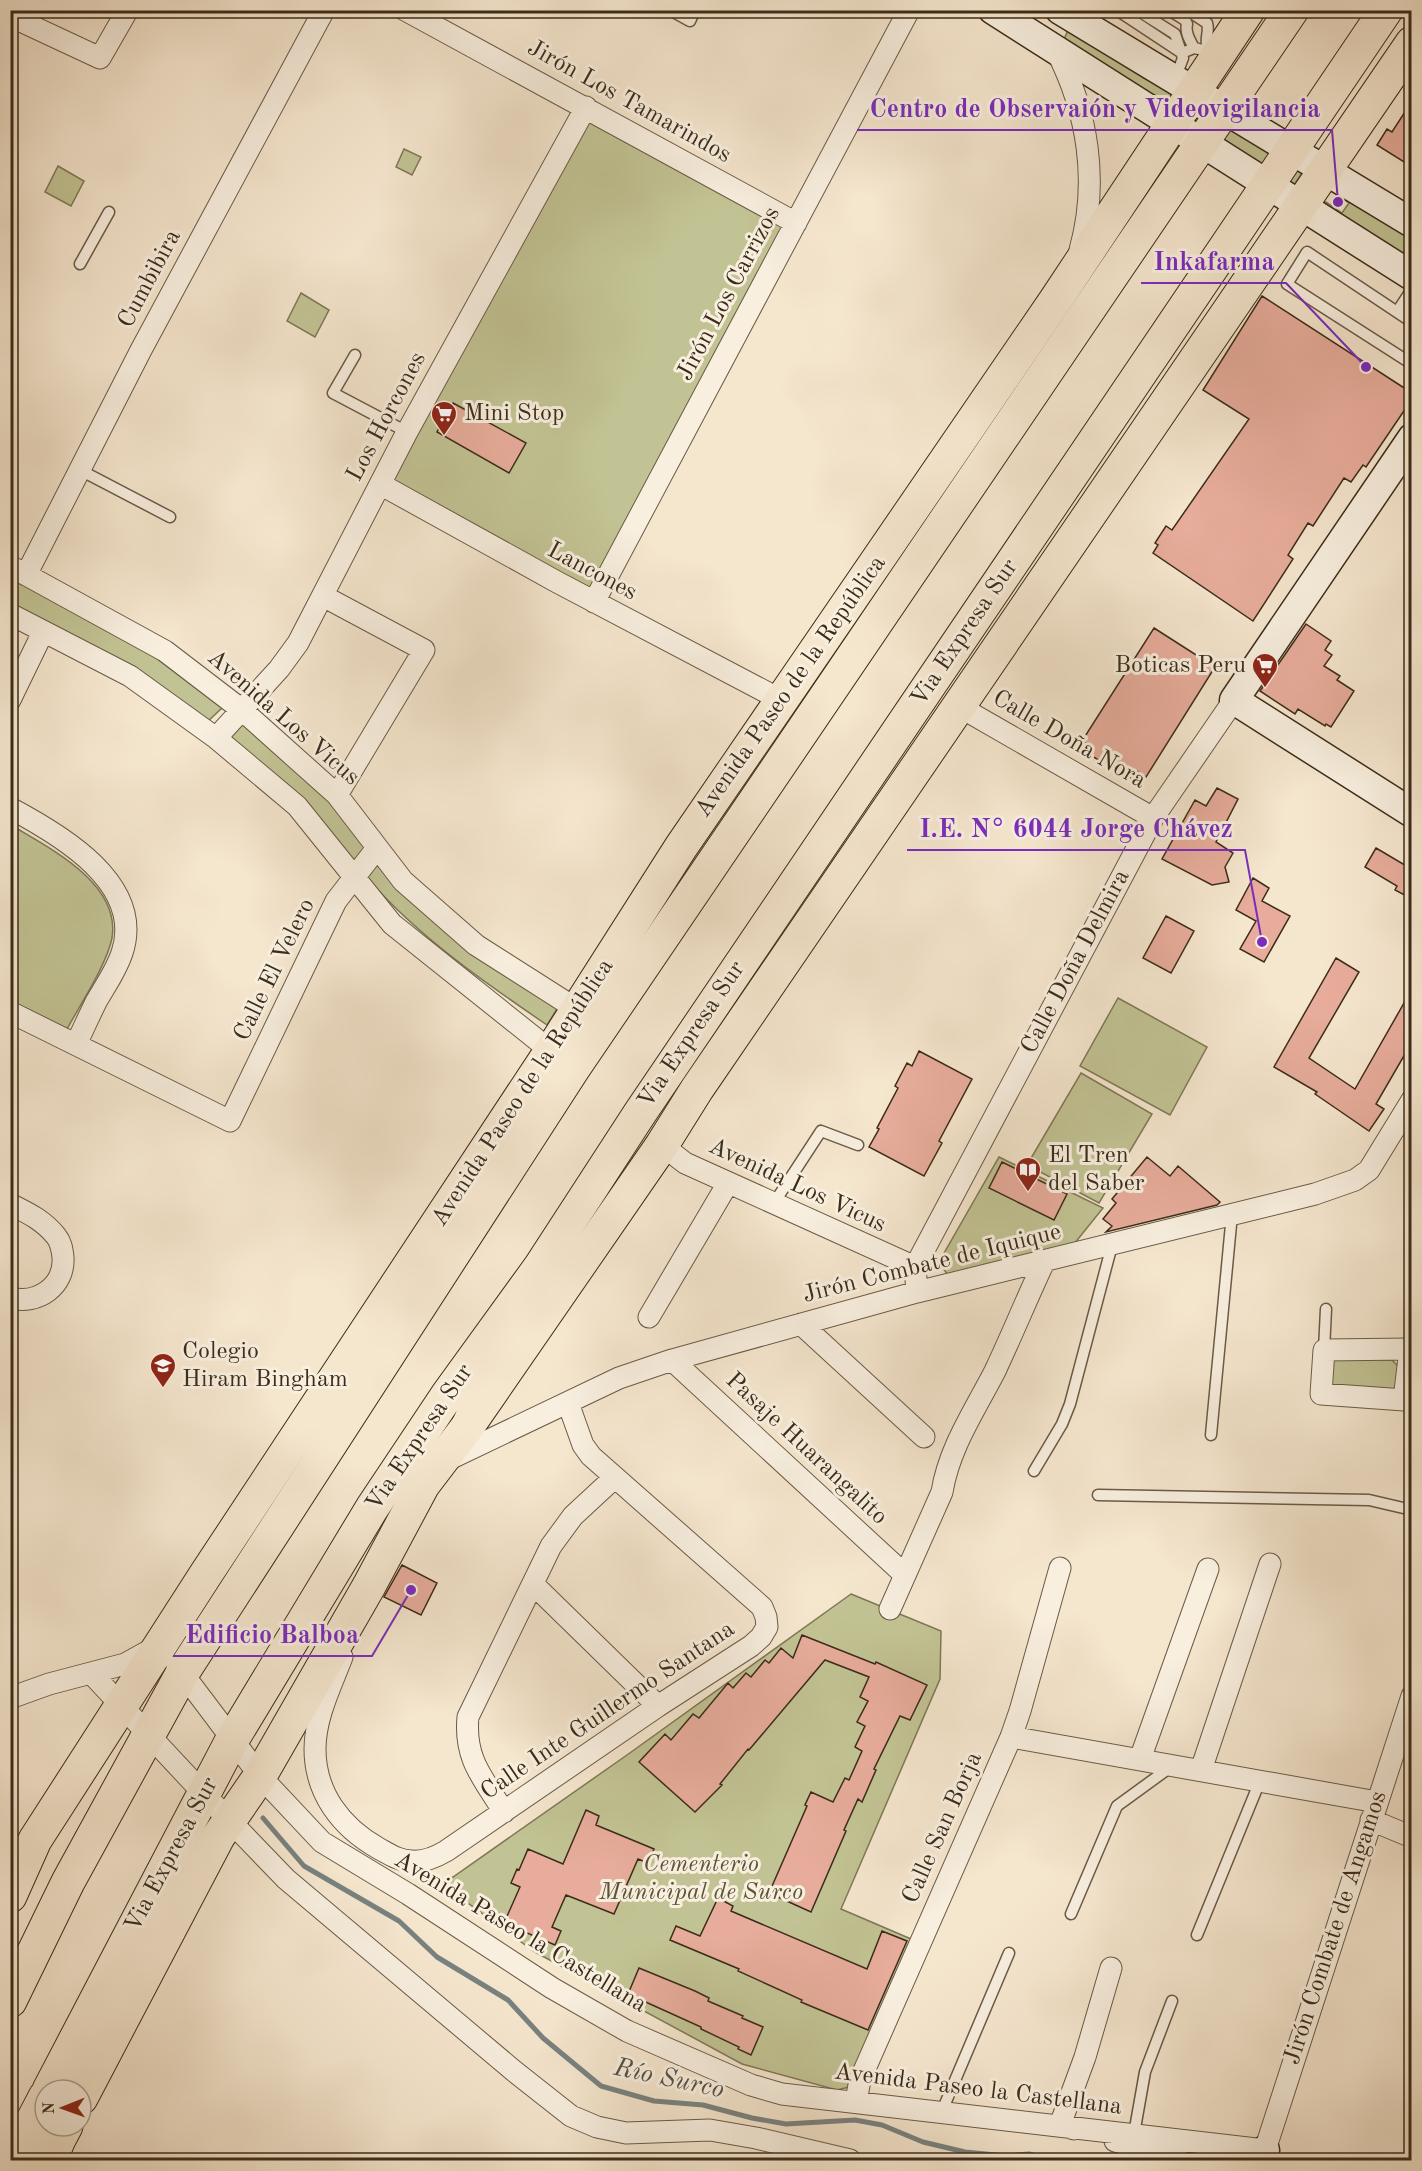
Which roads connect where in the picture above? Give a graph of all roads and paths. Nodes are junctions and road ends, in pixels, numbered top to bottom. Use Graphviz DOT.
graph roads {
  1 [pos="324,10"];
  2 [pos="405,10"];
  3 [pos="670,10"];
  4 [pos="695,10"];
  5 [pos="909,10"];
  6 [pos="993,10"];
  7 [pos="1045,10"];
  8 [pos="1117,10"];
  9 [pos="1137,10"];
  10 [pos="1169,10"];
  11 [pos="1187,10"];
  12 [pos="1248,10"];
  13 [pos="1292,10"];
  14 [pos="1386,10"];
  15 [pos="127,11"];
  16 [pos="10,16"];
  17 [pos="1076,17"];
  18 [pos="1023,30"];
  19 [pos="1412,43"];
  20 [pos="1056,50"];
  21 [pos="1207,51"];
  22 [pos="1179,74"];
  23 [pos="586,107"];
  24 [pos="1225,110"];
  25 [pos="1173,124"];
  26 [pos="1202,143"];
  27 [pos="1292,149"];
  28 [pos="1326,170"];
  29 [pos="1268,185"];
  30 [pos="1301,206"];
  31 [pos="109,212"];
  32 [pos="796,223"];
  33 [pos="1412,223"];
  34 [pos="80,264"];
  35 [pos="1412,276"];
  36 [pos="1412,289"];
  37 [pos="1055,301"];
  38 [pos="1397,312"];
  39 [pos="1412,322"];
  40 [pos="355,355"];
  41 [pos="1410,360"];
  42 [pos="407,432"];
  43 [pos="1412,438"];
  44 [pos="81,470"];
  45 [pos="380,484"];
  46 [pos="170,517"];
  47 [pos="18,570"];
  48 [pos="323,596"];
  49 [pos="594,602"];
  50 [pos="10,614"];
  51 [pos="43,632"];
  52 [pos="10,700"];
  53 [pos="1234,700"];
  54 [pos="783,701"];
  55 [pos="960,707"];
  56 [pos="242,710"];
  57 [pos="216,738"];
  58 [pos="337,795"];
  59 [pos="10,808"];
  60 [pos="1412,813"];
  61 [pos="1153,818"];
  62 [pos="377,848"];
  63 [pos="354,877"];
  64 [pos="578,1010"];
  65 [pos="10,1012"];
  66 [pos="76,1044"];
  67 [pos="551,1051"];
  68 [pos="1412,1100"];
  69 [pos="662,1144"];
  70 [pos="858,1145"];
  71 [pos="728,1183"];
  72 [pos="774,1203"];
  73 [pos="10,1204"];
  74 [pos="1232,1214"];
  75 [pos="1112,1245"];
  76 [pos="1044,1262"];
  77 [pos="540,1267"];
  78 [pos="915,1267"];
  79 [pos="917,1292"];
  80 [pos="10,1299"];
  81 [pos="1326,1309"];
  82 [pos="649,1317"];
  83 [pos="801,1324"];
  84 [pos="1411,1349"];
  85 [pos="1324,1350"];
  86 [pos="672,1360"];
  87 [pos="568,1403"];
  88 [pos="468,1426"];
  89 [pos="1211,1435"];
  90 [pos="924,1437"];
  91 [pos="440,1464"];
  92 [pos="1034,1471"];
  93 [pos="614,1478"];
  94 [pos="1098,1495"];
  95 [pos="1412,1510"];
  96 [pos="1270,1564"];
  97 [pos="1060,1568"];
  98 [pos="1208,1569"];
  99 [pos="905,1575"];
  100 [pos="533,1584"];
  101 [pos="369,1586"];
  102 [pos="890,1609"];
  103 [pos="160,1645"];
  104 [pos="183,1672"];
  105 [pos="91,1673"];
  106 [pos="1412,1696"];
  107 [pos="10,1698"];
  108 [pos="121,1706"];
  109 [pos="658,1706"];
  110 [pos="148,1735"];
  111 [pos="1011,1737"];
  112 [pos="232,1740"];
  113 [pos="1140,1759"];
  114 [pos="1174,1765"];
  115 [pos="1201,1770"];
  116 [pos="260,1776"];
  117 [pos="1260,1781"];
  118 [pos="204,1795"];
  119 [pos="1374,1811"];
  120 [pos="504,1812"];
  121 [pos="229,1820"];
  122 [pos="1412,1837"];
  123 [pos="10,1896"];
  124 [pos="1071,1914"];
  125 [pos="1197,1935"];
  126 [pos="1009,1953"];
  127 [pos="1111,1968"];
  128 [pos="10,2001"];
  129 [pos="1172,2001"];
  130 [pos="55,2078"];
  131 [pos="91,2078"];
  132 [pos="856,2101"];
  133 [pos="942,2111"];
  134 [pos="33,2120"];
  135 [pos="1060,2125"];
  136 [pos="1134,2134"];
  137 [pos="1264,2155"];
  138 [pos="12,2160"];
  139 [pos="850,2160"];
  140 [pos="1179,2160"];
  1 -- 44 [label="street, Cumbibira"];
  2 -- 23 [label="street, Jirón Los Tamarindos"];
  3 -- 4 [label="lane"];
  5 -- 32 [label="street, Jirón Los Carrizos"];
  6 -- 18 [label="main road"];
  7 -- 18 [label="main road"];
  8 -- 22 [label="lane"];
  9 -- 22 [label="lane"];
  10 -- 21 [label="lane"];
  11 -- 21 [label="lane"];
  12 -- 21 [label="main road, Avenida Paseo de la República"];
  13 -- 24 [label="main road"];
  14 -- 27 [label="main road, Via Expresa Sur"];
  15 -- 16 [label="street"];
  17 -- 22 [label="main road"];
  18 -- 20 [label="main road"];
  19 -- 28 [label="main road"];
  20 -- 22 [label="main road"];
  20 -- 25 [label="main road"];
  20 -- 37 [label="street, Avenida Paseo de la República"];
  21 -- 22 [label="main road, Avenida Paseo de la República"];
  22 -- 24 [label="main road"];
  22 -- 25 [label="main road, Avenida Paseo de la República"];
  23 -- 32 [label="street, Jirón Los Tamarindos"];
  23 -- 42 [label="street, Los Horcones"];
  24 -- 26 [label="main road"];
  24 -- 27 [label="main road"];
  25 -- 26 [label="main road"];
  25 -- 37 [label="main road, Avenida Paseo de la República"];
  26 -- 29 [label="main road"];
  26 -- 104 [label="main road"];
  27 -- 28 [label="main road"];
  27 -- 29 [label="main road, Via Expresa Sur"];
  28 -- 30 [label="main road"];
  28 -- 33 [label="main road"];
  29 -- 30 [label="main road"];
  29 -- 77 [label="main road, Via Expresa Sur"];
  30 -- 35 [label="main road"];
  30 -- 55 [label="main road"];
  31 -- 34 [label="lane"];
  32 -- 49 [label="street, Jirón Los Carrizos"];
  36 -- 38 [label="lane"];
  37 -- 54 [label="main road, Avenida Paseo de la República"];
  38 -- 39 [label="lane"];
  38 -- 41 [label="lane"];
  40 -- 42 [label="lane"];
  42 -- 45 [label="street, Los Horcones"];
  43 -- 53 [label="main road, Calle Doña Delmira"];
  44 -- 46 [label="lane"];
  44 -- 47 [label="street, Cumbibira"];
  45 -- 48 [label="street, Los Horcones"];
  45 -- 49 [label="street, Lancones"];
  47 -- 56 [label="street, Avenida Los Vicus"];
  48 -- 56 [label="street, Los Horcones"];
  48 -- 58 [label="street"];
  49 -- 54 [label="street, Lancones"];
  50 -- 51 [label="street"];
  51 -- 52 [label="street"];
  51 -- 57 [label="street"];
  53 -- 60 [label="main road"];
  53 -- 61 [label="street, Calle Doña Delmira"];
  54 -- 64 [label="main road, Avenida Paseo de la República"];
  55 -- 61 [label="street, Calle Doña Nora"];
  55 -- 69 [label="main road"];
  56 -- 57 [label="street, Los Horcones"];
  56 -- 58 [label="street, Avenida Los Vicus"];
  57 -- 63 [label="street"];
  58 -- 62 [label="street, Avenida Los Vicus"];
  59 -- 66 [label="street"];
  61 -- 78 [label="street, Calle Doña Delmira"];
  62 -- 63 [label="street, Calle El Velero"];
  62 -- 64 [label="street, Avenida Los Vicus"];
  63 -- 66 [label="street, Calle El Velero"];
  63 -- 67 [label="street"];
  64 -- 67 [label="main road, Avenida Paseo de la República"];
  65 -- 66 [label="street"];
  67 -- 103 [label="main road, Avenida Paseo de la República"];
  68 -- 74 [label="street, Jirón Combate de Iquique"];
  69 -- 71 [label="street, Avenida Los Vicus"];
  69 -- 88 [label="main road"];
  70 -- 72 [label="lane"];
  71 -- 72 [label="street, Avenida Los Vicus"];
  71 -- 82 [label="street"];
  72 -- 78 [label="street, Avenida Los Vicus"];
  73 -- 80 [label="street"];
  74 -- 75 [label="street, Jirón Combate de Iquique"];
  74 -- 89 [label="lane"];
  75 -- 76 [label="street, Jirón Combate de Iquique"];
  75 -- 92 [label="lane"];
  76 -- 79 [label="street, Jirón Combate de Iquique"];
  76 -- 99 [label="street"];
  77 -- 88 [label="main road"];
  77 -- 112 [label="main road, Via Expresa Sur"];
  78 -- 79 [label="street"];
  79 -- 83 [label="street, Jirón Combate de Iquique"];
  81 -- 85 [label="lane"];
  83 -- 86 [label="street, Jirón Combate de Iquique"];
  83 -- 90 [label="street"];
  84 -- 85 [label="street"];
  84 -- 85 [label="street"];
  86 -- 87 [label="street, Jirón Combate de Iquique"];
  86 -- 99 [label="street, Pasaje Huarangalito"];
  87 -- 91 [label="street, Jirón Combate de Iquique"];
  87 -- 93 [label="street, Calle Inte Guillermo Santana"];
  88 -- 91 [label="main road"];
  91 -- 101 [label="main road"];
  93 -- 100 [label="street"];
  93 -- 109 [label="street, Calle Inte Guillermo Santana"];
  94 -- 95 [label="lane"];
  96 -- 115 [label="street"];
  97 -- 111 [label="street, Calle San Borja"];
  98 -- 113 [label="street"];
  99 -- 102 [label="street"];
  100 -- 109 [label="street"];
  100 -- 120 [label="street"];
  101 -- 116 [label="main road"];
  101 -- 120 [label="street, Calle Inte Guillermo Santana"];
  103 -- 104 [label="street, Avenida Paseo la Castellana"];
  103 -- 105 [label="street"];
  103 -- 108 [label="main road, Avenida Paseo de la República"];
  104 -- 110 [label="main road"];
  104 -- 112 [label="street, Avenida Paseo la Castellana"];
  105 -- 107 [label="street"];
  105 -- 108 [label="street"];
  106 -- 119 [label="street, Jirón Combate de Angamos"];
  108 -- 110 [label="street"];
  108 -- 123 [label="main road, Avenida Paseo de la República"];
  109 -- 120 [label="street, Calle Inte Guillermo Santana"];
  110 -- 118 [label="street"];
  110 -- 128 [label="main road"];
  111 -- 113 [label="street"];
  111 -- 132 [label="street, Calle San Borja"];
  112 -- 116 [label="street, Avenida Paseo la Castellana"];
  112 -- 118 [label="main road, Via Expresa Sur"];
  113 -- 114 [label="street"];
  114 -- 115 [label="street"];
  114 -- 124 [label="lane"];
  115 -- 117 [label="street"];
  116 -- 121 [label="main road"];
  116 -- 132 [label="street, Avenida Paseo la Castellana"];
  117 -- 119 [label="street"];
  117 -- 125 [label="lane"];
  118 -- 121 [label="street"];
  118 -- 130 [label="main road, Via Expresa Sur"];
  119 -- 122 [label="street"];
  119 -- 137 [label="street, Jirón Combate de Angamos"];
  121 -- 131 [label="main road"];
  121 -- 139 [label="street"];
  126 -- 133 [label="lane"];
  127 -- 135 [label="street"];
  129 -- 136 [label="lane"];
  132 -- 133 [label="street, Avenida Paseo la Castellana"];
  133 -- 135 [label="street, Avenida Paseo la Castellana"];
  134 -- 138 [label="main road"];
  135 -- 136 [label="street, Avenida Paseo la Castellana"];
  135 -- 140 [label="street"];
  136 -- 137 [label="street, Avenida Paseo la Castellana"];
}
